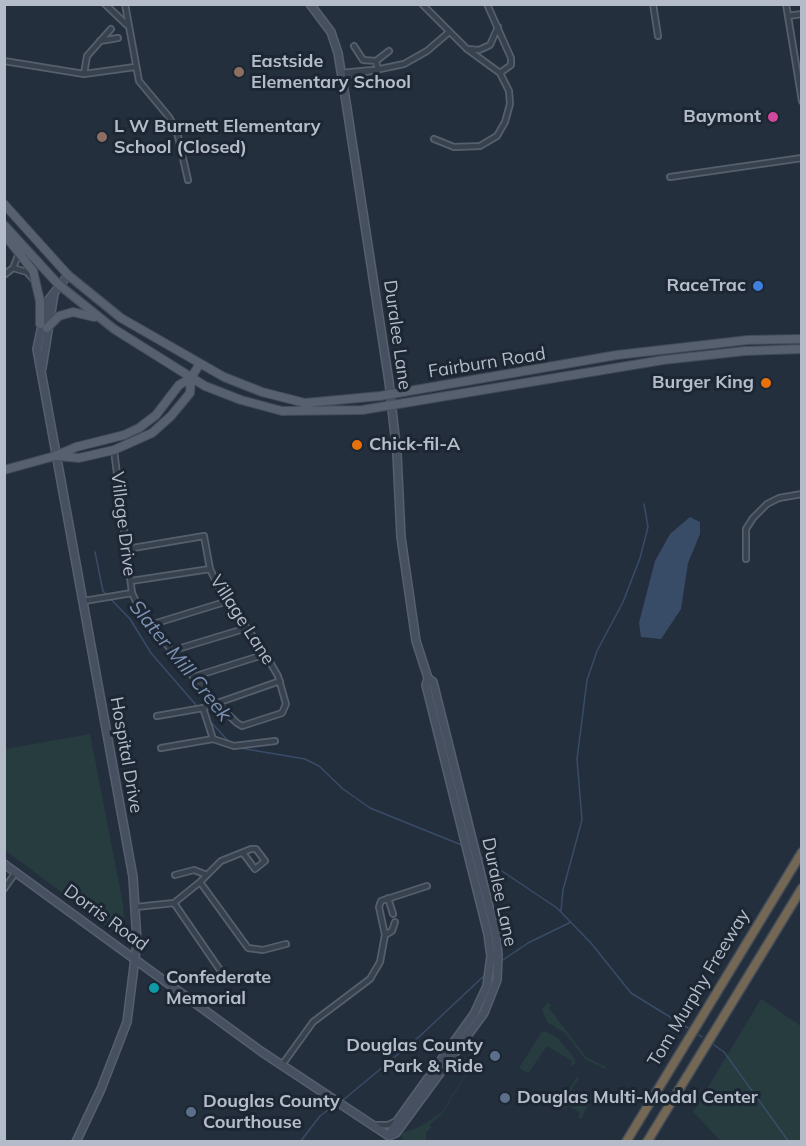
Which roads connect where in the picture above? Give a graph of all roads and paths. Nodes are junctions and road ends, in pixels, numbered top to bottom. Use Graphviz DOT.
graph roads {
  1 [pos="105,4"];
  2 [pos="125,4"];
  3 [pos="310,4"];
  4 [pos="422,4"];
  5 [pos="487,4"];
  6 [pos="653,4"];
  7 [pos="786,4"];
  8 [pos="801,14"];
  9 [pos="788,16"];
  10 [pos="128,26"];
  11 [pos="498,27"];
  12 [pos="111,29"];
  13 [pos="448,33"];
  14 [pos="658,36"];
  15 [pos="118,38"];
  16 [pos="100,41"];
  17 [pos="354,46"];
  18 [pos="466,49"];
  19 [pos="389,51"];
  20 [pos="4,61"];
  21 [pos="376,61"];
  22 [pos="135,67"];
  23 [pos="378,70"];
  24 [pos="501,73"];
  25 [pos="84,74"];
  26 [pos="342,75"];
  27 [pos="801,101"];
  28 [pos="434,139"];
  29 [pos="801,158"];
  30 [pos="670,177"];
  31 [pos="188,180"];
  32 [pos="4,204"];
  33 [pos="4,225"];
  34 [pos="4,234"];
  35 [pos="20,251"];
  36 [pos="13,268"];
  37 [pos="68,274"];
  38 [pos="4,275"];
  39 [pos="36,282"];
  40 [pos="58,284"];
  41 [pos="99,319"];
  42 [pos="44,326"];
  43 [pos="801,339"];
  44 [pos="801,349"];
  45 [pos="199,365"];
  46 [pos="191,378"];
  47 [pos="391,394"];
  48 [pos="392,404"];
  49 [pos="114,450"];
  50 [pos="55,456"];
  51 [pos="4,470"];
  52 [pos="801,494"];
  53 [pos="127,549"];
  54 [pos="746,559"];
  55 [pos="210,569"];
  56 [pos="131,581"];
  57 [pos="132,593"];
  58 [pos="84,600"];
  59 [pos="228,601"];
  60 [pos="150,625"];
  61 [pos="247,628"];
  62 [pos="171,651"];
  63 [pos="266,654"];
  64 [pos="193,676"];
  65 [pos="428,678"];
  66 [pos="280,681"];
  67 [pos="215,702"];
  68 [pos="203,708"];
  69 [pos="285,709"];
  70 [pos="158,716"];
  71 [pos="213,739"];
  72 [pos="275,741"];
  73 [pos="161,748"];
  74 [pos="801,852"];
  75 [pos="243,853"];
  76 [pos="4,864"];
  77 [pos="16,873"];
  78 [pos="175,875"];
  79 [pos="207,875"];
  80 [pos="200,882"];
  81 [pos="427,886"];
  82 [pos="801,888"];
  83 [pos="4,890"];
  84 [pos="388,898"];
  85 [pos="174,903"];
  86 [pos="136,907"];
  87 [pos="393,914"];
  88 [pos="395,922"];
  89 [pos="385,935"];
  90 [pos="286,944"];
  91 [pos="137,959"];
  92 [pos="220,970"];
  93 [pos="282,1065"];
  94 [pos="398,1120"];
  95 [pos="374,1125"];
  96 [pos="389,1136"];
  97 [pos="76,1142"];
  98 [pos="396,1142"];
  99 [pos="626,1142"];
  100 [pos="647,1142"];
  1 -- 10 [label="street"];
  2 -- 10 [label="street"];
  3 -- 26 [label="street, Duralee Lane"];
  4 -- 13 [label="street"];
  5 -- 11 [label="street"];
  6 -- 14 [label="street"];
  7 -- 9 [label="street"];
  8 -- 9 [label="street"];
  9 -- 27 [label="street"];
  10 -- 22 [label="street"];
  11 -- 18 [label="street"];
  11 -- 24 [label="street"];
  12 -- 16 [label="street"];
  13 -- 18 [label="street"];
  13 -- 23 [label="street"];
  15 -- 16 [label="street"];
  16 -- 25 [label="street"];
  17 -- 21 [label="street"];
  18 -- 24 [label="street"];
  19 -- 21 [label="street"];
  20 -- 25 [label="street"];
  21 -- 23 [label="street"];
  22 -- 25 [label="street"];
  22 -- 31 [label="street"];
  23 -- 26 [label="street"];
  24 -- 28 [label="street"];
  26 -- 47 [label="street, Duralee Lane"];
  29 -- 30 [label="street"];
  32 -- 37 [label="main road, Fairburn Road"];
  33 -- 40 [label="main road"];
  34 -- 35 [label="main road"];
  35 -- 36 [label="street"];
  35 -- 39 [label="main road"];
  36 -- 38 [label="street"];
  36 -- 39 [label="street"];
  37 -- 40 [label="street, Hospital Drive"];
  37 -- 45 [label="main road, Fairburn Road"];
  39 -- 42 [label="main road"];
  40 -- 41 [label="main road"];
  40 -- 42 [label="street, Hospital Drive"];
  41 -- 42 [label="main road"];
  41 -- 46 [label="main road, Fairburn Road"];
  42 -- 50 [label="street, Hospital Drive"];
  43 -- 47 [label="main road, Fairburn Road"];
  44 -- 48 [label="main road, Fairburn Road"];
  45 -- 46 [label="main road"];
  45 -- 47 [label="main road, Fairburn Road"];
  46 -- 48 [label="main road, Fairburn Road"];
  46 -- 49 [label="main road"];
  46 -- 50 [label="main road"];
  47 -- 48 [label="street, Duralee Lane"];
  48 -- 65 [label="street, Duralee Lane"];
  49 -- 50 [label="main road"];
  49 -- 53 [label="street, Village Drive"];
  50 -- 51 [label="main road"];
  50 -- 58 [label="street, Hospital Drive"];
  52 -- 54 [label="street"];
  53 -- 55 [label="street, Village Lane"];
  53 -- 56 [label="street, Village Drive"];
  55 -- 56 [label="street"];
  55 -- 59 [label="street, Village Lane"];
  56 -- 57 [label="street, Village Drive"];
  57 -- 58 [label="street"];
  57 -- 60 [label="street, Village Drive"];
  58 -- 86 [label="street, Hospital Drive"];
  59 -- 60 [label="street"];
  59 -- 61 [label="street, Village Lane"];
  60 -- 62 [label="street, Village Drive"];
  61 -- 62 [label="street"];
  61 -- 63 [label="street, Village Lane"];
  62 -- 64 [label="street, Village Drive"];
  63 -- 64 [label="street"];
  63 -- 66 [label="street, Village Lane"];
  64 -- 67 [label="street, Village Drive"];
  65 -- 94 [label="street, Duralee Lane"];
  65 -- 96 [label="street, Duralee Lane"];
  66 -- 67 [label="street"];
  66 -- 69 [label="street, Village Lane"];
  67 -- 68 [label="street"];
  67 -- 69 [label="street, Village Drive"];
  68 -- 70 [label="street"];
  68 -- 71 [label="street"];
  71 -- 72 [label="street"];
  71 -- 73 [label="street"];
  74 -- 99 [label="highway, Tom Murphy Freeway"];
  75 -- 75 [label="street"];
  75 -- 79 [label="street"];
  76 -- 77 [label="street, Dorris Road"];
  77 -- 83 [label="street"];
  77 -- 91 [label="street, Dorris Road"];
  78 -- 79 [label="street"];
  79 -- 80 [label="street"];
  80 -- 85 [label="street"];
  80 -- 90 [label="street"];
  81 -- 84 [label="street"];
  82 -- 100 [label="highway, Tom Murphy Freeway"];
  84 -- 87 [label="street"];
  84 -- 89 [label="street"];
  85 -- 86 [label="street"];
  85 -- 92 [label="street"];
  86 -- 91 [label="street, Hospital Drive"];
  88 -- 89 [label="street"];
  89 -- 93 [label="street"];
  91 -- 93 [label="street, Dorris Road"];
  91 -- 97 [label="street, Hospital Drive"];
  93 -- 95 [label="street, Dorris Road"];
  94 -- 95 [label="street"];
  94 -- 96 [label="street, Duralee Lane"];
  95 -- 96 [label="street, Dorris Road"];
  96 -- 98 [label="street, Dorris Road"];
}
